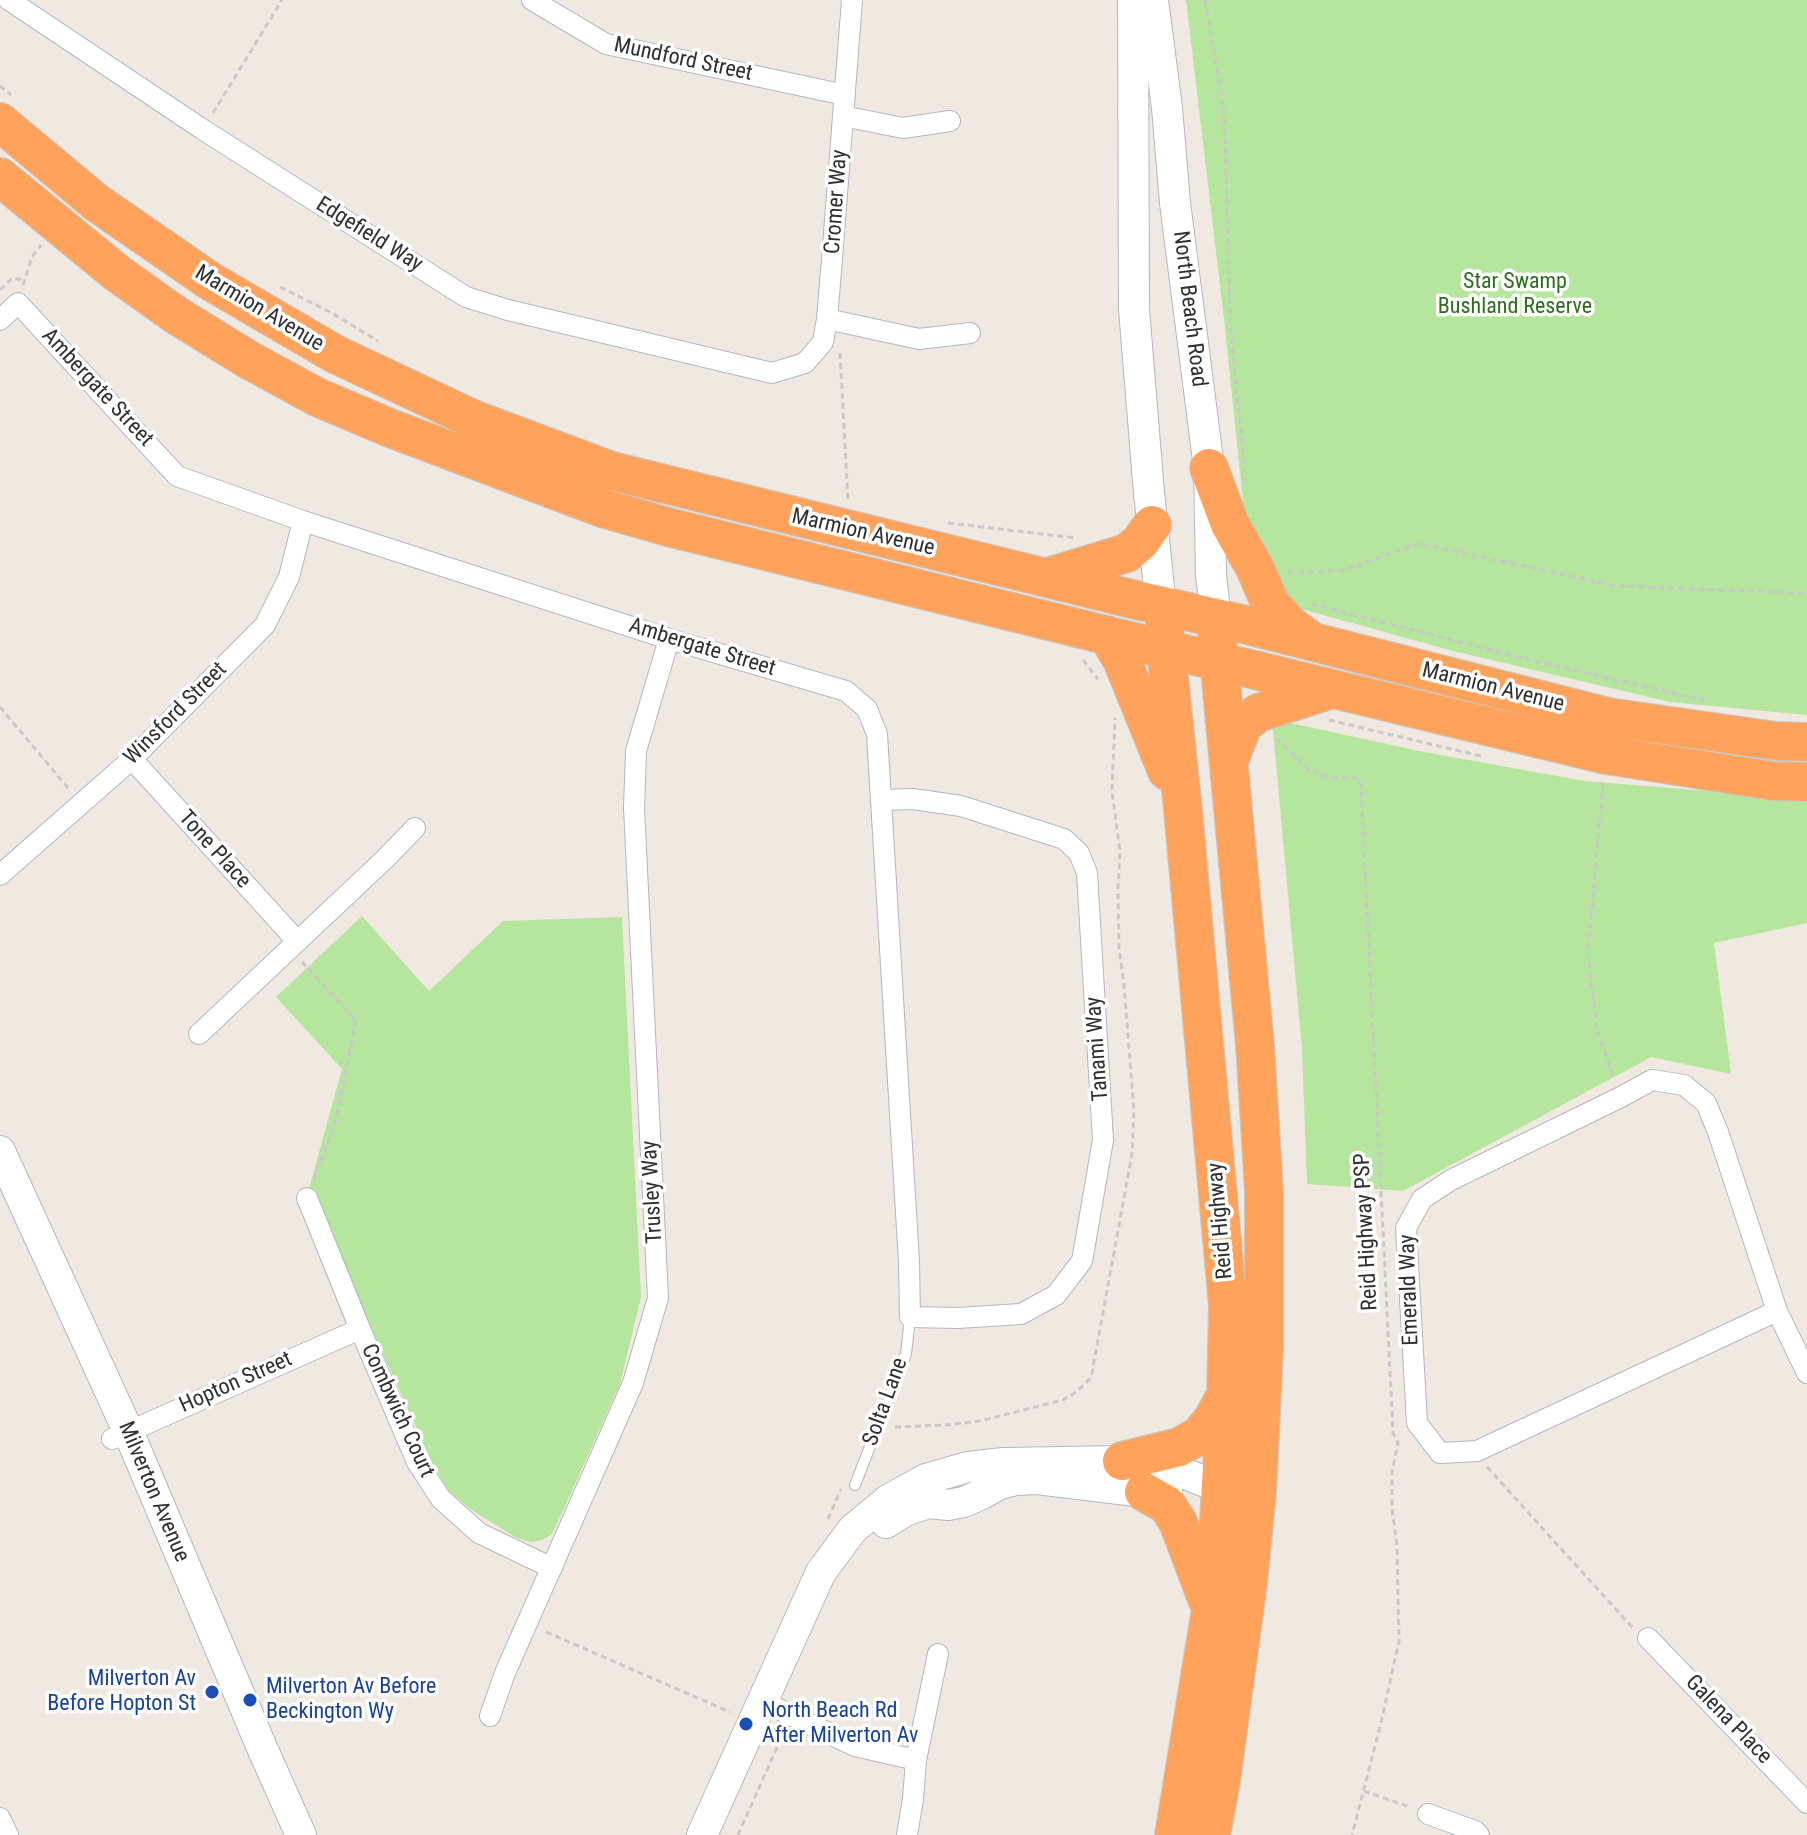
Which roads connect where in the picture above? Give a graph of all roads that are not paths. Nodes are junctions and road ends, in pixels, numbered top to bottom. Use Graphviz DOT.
graph roads {
  1 [pos="9,0"];
  2 [pos="532,0"];
  3 [pos="852,0"];
  4 [pos="1133,0"];
  5 [pos="1153,0"];
  6 [pos="845,95"];
  7 [pos="6,109"];
  8 [pos="843,116"];
  9 [pos="950,121"];
  10 [pos="0,177"];
  11 [pos="827,319"];
  12 [pos="0,320"];
  13 [pos="970,333"];
  14 [pos="772,373"];
  15 [pos="1209,468"];
  16 [pos="303,521"];
  17 [pos="1152,525"];
  18 [pos="1045,578"];
  19 [pos="1161,606"];
  20 [pos="1216,619"];
  21 [pos="1107,635"];
  22 [pos="669,639"];
  23 [pos="1313,642"];
  24 [pos="1167,650"];
  25 [pos="1220,662"];
  26 [pos="1330,704"];
  27 [pos="1807,742"];
  28 [pos="132,759"];
  29 [pos="1229,761"];
  30 [pos="1807,782"];
  31 [pos="881,800"];
  32 [pos="1183,810"];
  33 [pos="415,828"];
  34 [pos="0,875"];
  35 [pos="293,944"];
  36 [pos="199,1034"];
  37 [pos="0,1151"];
  38 [pos="0,1192"];
  39 [pos="307,1198"];
  40 [pos="1777,1311"];
  41 [pos="910,1317"];
  42 [pos="360,1329"];
  43 [pos="1264,1349"];
  44 [pos="1807,1373"];
  45 [pos="1226,1395"];
  46 [pos="120,1435"];
  47 [pos="1122,1461"];
  48 [pos="855,1485"];
  49 [pos="1221,1488"];
  50 [pos="1144,1492"];
  51 [pos="552,1568"];
  52 [pos="1248,1583"];
  53 [pos="1211,1609"];
  54 [pos="1648,1638"];
  55 [pos="938,1654"];
  56 [pos="776,1709"];
  57 [pos="490,1716"];
  58 [pos="916,1760"];
  59 [pos="1807,1803"];
  60 [pos="1428,1814"];
  61 [pos="0,1818"];
  62 [pos="8,1835"];
  63 [pos="285,1835"];
  64 [pos="301,1835"];
  65 [pos="702,1835"];
  66 [pos="722,1835"];
  67 [pos="907,1835"];
  68 [pos="1174,1835"];
  69 [pos="1211,1835"];
  70 [pos="1479,1835"];
  1 -- 14 [label="street, Edgefield Way"];
  2 -- 6 [label="street, Mundford Street"];
  3 -- 6 [label="street, Cromer Way"];
  4 -- 17 [label="main road, North Beach Road"];
  5 -- 15 [label="main road, North Beach Road"];
  6 -- 8 [label="street, Cromer Way"];
  7 -- 18 [label="highway, Marmion Avenue"];
  8 -- 9 [label="street"];
  8 -- 11 [label="street, Cromer Way"];
  10 -- 21 [label="highway, Marmion Avenue"];
  11 -- 13 [label="street"];
  11 -- 14 [label="street, Cromer Way"];
  12 -- 16 [label="street, Ambergate Street"];
  15 -- 20 [label="main road, North Beach Road"];
  15 -- 23 [label="highway"];
  16 -- 22 [label="street, Ambergate Street"];
  16 -- 28 [label="street, Winsford Street"];
  17 -- 18 [label="highway"];
  17 -- 19 [label="main road, North Beach Road"];
  18 -- 19 [label="highway, Marmion Avenue"];
  19 -- 20 [label="highway, Marmion Avenue"];
  19 -- 24 [label="highway, Reid Highway"];
  20 -- 23 [label="highway, Marmion Avenue"];
  20 -- 25 [label="highway, Reid Highway"];
  21 -- 24 [label="highway, Marmion Avenue"];
  21 -- 32 [label="highway"];
  22 -- 31 [label="street, Ambergate Street"];
  22 -- 51 [label="street, Trusley Way"];
  23 -- 27 [label="highway, Marmion Avenue"];
  24 -- 25 [label="highway, Marmion Avenue"];
  24 -- 32 [label="highway, Reid Highway"];
  25 -- 26 [label="highway, Marmion Avenue"];
  25 -- 29 [label="highway, Reid Highway"];
  26 -- 29 [label="highway"];
  26 -- 30 [label="highway, Marmion Avenue"];
  28 -- 34 [label="street, Winsford Street"];
  28 -- 35 [label="street, Tone Place"];
  29 -- 43 [label="highway, Reid Highway"];
  31 -- 41 [label="street, Ambergate Street"];
  31 -- 41 [label="street, Tanami Way"];
  32 -- 45 [label="highway, Reid Highway"];
  33 -- 35 [label="street"];
  35 -- 36 [label="street"];
  37 -- 46 [label="main road, Milverton Avenue"];
  38 -- 46 [label="main road, Milverton Avenue"];
  39 -- 42 [label="street, Combwich Court"];
  40 -- 40 [label="street, Emerald Way"];
  40 -- 44 [label="street, Emerald Way"];
  41 -- 48 [label="lane, Solta Lane"];
  42 -- 46 [label="street, Hopton Street"];
  42 -- 51 [label="street, Combwich Court"];
  43 -- 49 [label="highway"];
  43 -- 52 [label="highway, Reid Highway"];
  45 -- 47 [label="highway"];
  45 -- 49 [label="highway, Reid Highway"];
  46 -- 63 [label="main road, Milverton Avenue"];
  46 -- 64 [label="main road, Milverton Avenue"];
  47 -- 49 [label="main road"];
  47 -- 56 [label="main road"];
  49 -- 50 [label="main road"];
  49 -- 52 [label="highway"];
  49 -- 53 [label="highway, Reid Highway"];
  50 -- 53 [label="highway"];
  50 -- 56 [label="main road"];
  51 -- 57 [label="street, Trusley Way"];
  52 -- 69 [label="highway, Reid Highway"];
  53 -- 68 [label="highway, Reid Highway"];
  54 -- 59 [label="street, Galena Place"];
  55 -- 58 [label="street"];
  56 -- 58 [label="street"];
  56 -- 65 [label="main road"];
  56 -- 66 [label="main road"];
  58 -- 67 [label="street"];
  60 -- 70 [label="street"];
  61 -- 62 [label="street"];
}
